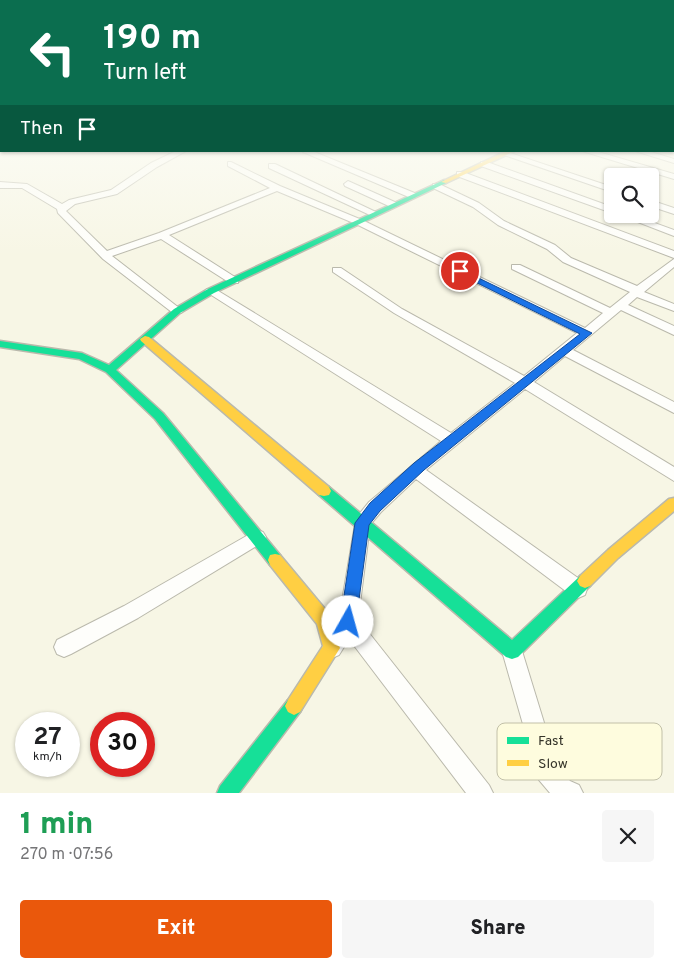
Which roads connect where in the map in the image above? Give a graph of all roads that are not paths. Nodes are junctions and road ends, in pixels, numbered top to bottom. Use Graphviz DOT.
graph roads {
  1 [pos="130,181"];
  2 [pos="264,181"];
  3 [pos="304,181"];
  4 [pos="378,181"];
  5 [pos="446,181"];
  6 [pos="477,181"];
  7 [pos="531,181"];
  8 [pos="588,181"];
  9 [pos="348,184"];
  10 [pos="0,185"];
  11 [pos="436,186"];
  12 [pos="604,187"];
  13 [pos="277,188"];
  14 [pos="414,196"];
  15 [pos="394,205"];
  16 [pos="659,206"];
  17 [pos="604,207"];
  18 [pos="62,208"];
  19 [pos="674,211"];
  20 [pos="375,214"];
  21 [pos="359,222"];
  22 [pos="647,223"];
  23 [pos="674,233"];
  24 [pos="162,235"];
  25 [pos="105,255"];
  26 [pos="672,264"];
  27 [pos="516,268"];
  28 [pos="337,270"];
  29 [pos="234,281"];
  30 [pos="211,291"];
  31 [pos="637,292"];
  32 [pos="674,308"];
  33 [pos="616,309"];
  34 [pos="177,311"];
  35 [pos="674,330"];
  36 [pos="586,333"];
  37 [pos="145,339"];
  38 [pos="0,344"];
  39 [pos="565,351"];
  40 [pos="110,370"];
  41 [pos="526,382"];
  42 [pos="674,408"];
  43 [pos="452,441"];
  44 [pos="415,470"];
  45 [pos="674,475"];
  46 [pos="674,503"];
  47 [pos="362,523"];
  48 [pos="256,537"];
  49 [pos="578,589"];
  50 [pos="348,622"];
  51 [pos="64,647"];
  52 [pos="332,648"];
  53 [pos="512,650"];
  54 [pos="533,723"];
  55 [pos="554,780"];
  56 [pos="227,793"];
  57 [pos="481,793"];
  58 [pos="571,793"];
  1 -- 18 [label="street"];
  2 -- 13 [label="street"];
  3 -- 20 [label="street"];
  4 -- 14 [label="street"];
  5 -- 11 [label="street"];
  6 -- 26 [label="street"];
  7 -- 17 [label="street"];
  8 -- 12 [label="street"];
  9 -- 15 [label="street"];
  10 -- 18 [label="street"];
  11 -- 14 [label="street"];
  11 -- 31 [label="street"];
  13 -- 21 [label="street"];
  13 -- 24 [label="street"];
  14 -- 15 [label="street"];
  15 -- 20 [label="street"];
  16 -- 19 [label="street"];
  18 -- 25 [label="street"];
  20 -- 21 [label="street"];
  21 -- 29 [label="street"];
  21 -- 36 [label="street"];
  22 -- 23 [label="street"];
  24 -- 25 [label="street"];
  24 -- 29 [label="street"];
  25 -- 34 [label="street"];
  26 -- 31 [label="street"];
  27 -- 33 [label="street"];
  28 -- 41 [label="street"];
  29 -- 30 [label="street"];
  30 -- 34 [label="street"];
  30 -- 43 [label="street"];
  31 -- 32 [label="street"];
  31 -- 33 [label="street"];
  33 -- 35 [label="street"];
  33 -- 36 [label="street"];
  34 -- 37 [label="street"];
  36 -- 39 [label="street"];
  37 -- 40 [label="street"];
  37 -- 47 [label="street"];
  38 -- 40 [label="street"];
  39 -- 41 [label="street"];
  39 -- 42 [label="street"];
  40 -- 48 [label="street"];
  41 -- 43 [label="street"];
  41 -- 45 [label="street"];
  43 -- 44 [label="street"];
  44 -- 47 [label="street"];
  44 -- 49 [label="street"];
  46 -- 49 [label="street"];
  47 -- 50 [label="street"];
  47 -- 53 [label="street"];
  48 -- 51 [label="street"];
  48 -- 52 [label="street"];
  49 -- 53 [label="street"];
  50 -- 52 [label="street"];
  50 -- 57 [label="street"];
  52 -- 56 [label="street"];
  53 -- 54 [label="street"];
  55 -- 58 [label="street"];
}
